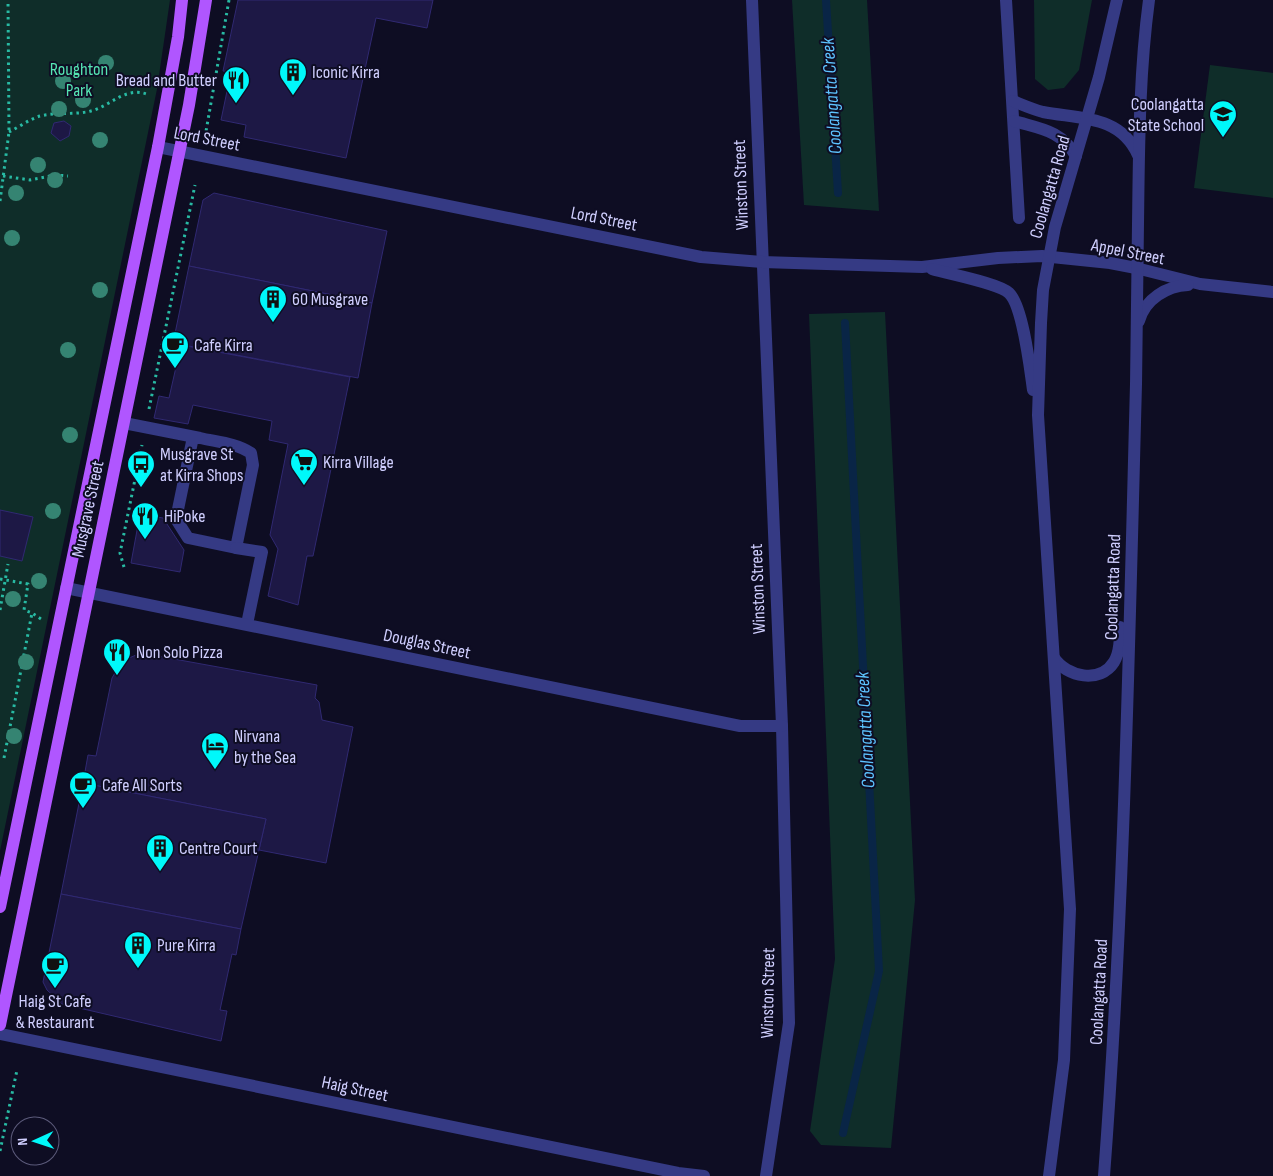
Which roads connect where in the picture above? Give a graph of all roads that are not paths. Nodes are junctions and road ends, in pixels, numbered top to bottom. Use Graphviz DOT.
graph roads {
  1 [pos="182,0"];
  2 [pos="206,0"];
  3 [pos="752,0"];
  4 [pos="1006,0"];
  5 [pos="1117,0"];
  6 [pos="1149,0"];
  7 [pos="1013,101"];
  8 [pos="1088,119"];
  9 [pos="1014,122"];
  10 [pos="158,147"];
  11 [pos="180,151"];
  12 [pos="1076,156"];
  13 [pos="1138,156"];
  14 [pos="1019,218"];
  15 [pos="1048,258"];
  16 [pos="762,262"];
  17 [pos="922,267"];
  18 [pos="1136,268"];
  19 [pos="1200,284"];
  20 [pos="1273,292"];
  21 [pos="1137,328"];
  22 [pos="1038,415"];
  23 [pos="124,423"];
  24 [pos="193,437"];
  25 [pos="1132,529"];
  26 [pos="236,548"];
  27 [pos="66,588"];
  28 [pos="89,592"];
  29 [pos="247,624"];
  30 [pos="1054,658"];
  31 [pos="782,726"];
  32 [pos="0,907"];
  33 [pos="0,1025"];
  34 [pos="0,1034"];
  35 [pos="704,1176"];
  36 [pos="766,1176"];
  37 [pos="1049,1176"];
  38 [pos="1104,1176"];
  1 -- 10 [label="main road, Musgrave Street"];
  2 -- 11 [label="main road, Musgrave Street"];
  3 -- 16 [label="street, Winston Street"];
  4 -- 7 [label="street, Coolangatta Road"];
  5 -- 8 [label="street, Coolangatta Road"];
  6 -- 13 [label="street, Coolangatta Road"];
  7 -- 8 [label="street, Coolangatta Road"];
  7 -- 9 [label="street, Coolangatta Road"];
  8 -- 12 [label="street, Coolangatta Road"];
  8 -- 13 [label="street"];
  9 -- 12 [label="street"];
  9 -- 14 [label="street, Coolangatta Road"];
  10 -- 11 [label="street, Lord Street"];
  10 -- 27 [label="main road, Musgrave Street"];
  11 -- 16 [label="street, Lord Street"];
  11 -- 23 [label="main road, Musgrave Street"];
  12 -- 15 [label="street, Coolangatta Road"];
  13 -- 18 [label="street, Coolangatta Road"];
  15 -- 17 [label="street, Lord Street"];
  15 -- 18 [label="street, Appel Street"];
  15 -- 22 [label="street, Coolangatta Road"];
  16 -- 17 [label="street, Lord Street"];
  16 -- 31 [label="street, Winston Street"];
  17 -- 22 [label="street, Coolangatta Road"];
  18 -- 19 [label="street, Appel Street"];
  18 -- 21 [label="street, Coolangatta Road"];
  19 -- 20 [label="street, Appel Street"];
  19 -- 21 [label="street, Appel Street"];
  21 -- 25 [label="street, Coolangatta Road"];
  22 -- 30 [label="street, Coolangatta Road"];
  23 -- 24 [label="street"];
  23 -- 28 [label="main road, Musgrave Street"];
  24 -- 26 [label="street"];
  24 -- 26 [label="street"];
  25 -- 30 [label="street"];
  25 -- 38 [label="street, Coolangatta Road"];
  26 -- 29 [label="street"];
  27 -- 28 [label="street, Douglas Street"];
  27 -- 32 [label="main road, Musgrave Street"];
  28 -- 29 [label="street, Douglas Street"];
  28 -- 33 [label="main road, Musgrave Street"];
  29 -- 31 [label="street, Douglas Street"];
  30 -- 37 [label="street, Coolangatta Road"];
  31 -- 36 [label="street, Winston Street"];
  34 -- 35 [label="street, Haig Street"];
}
